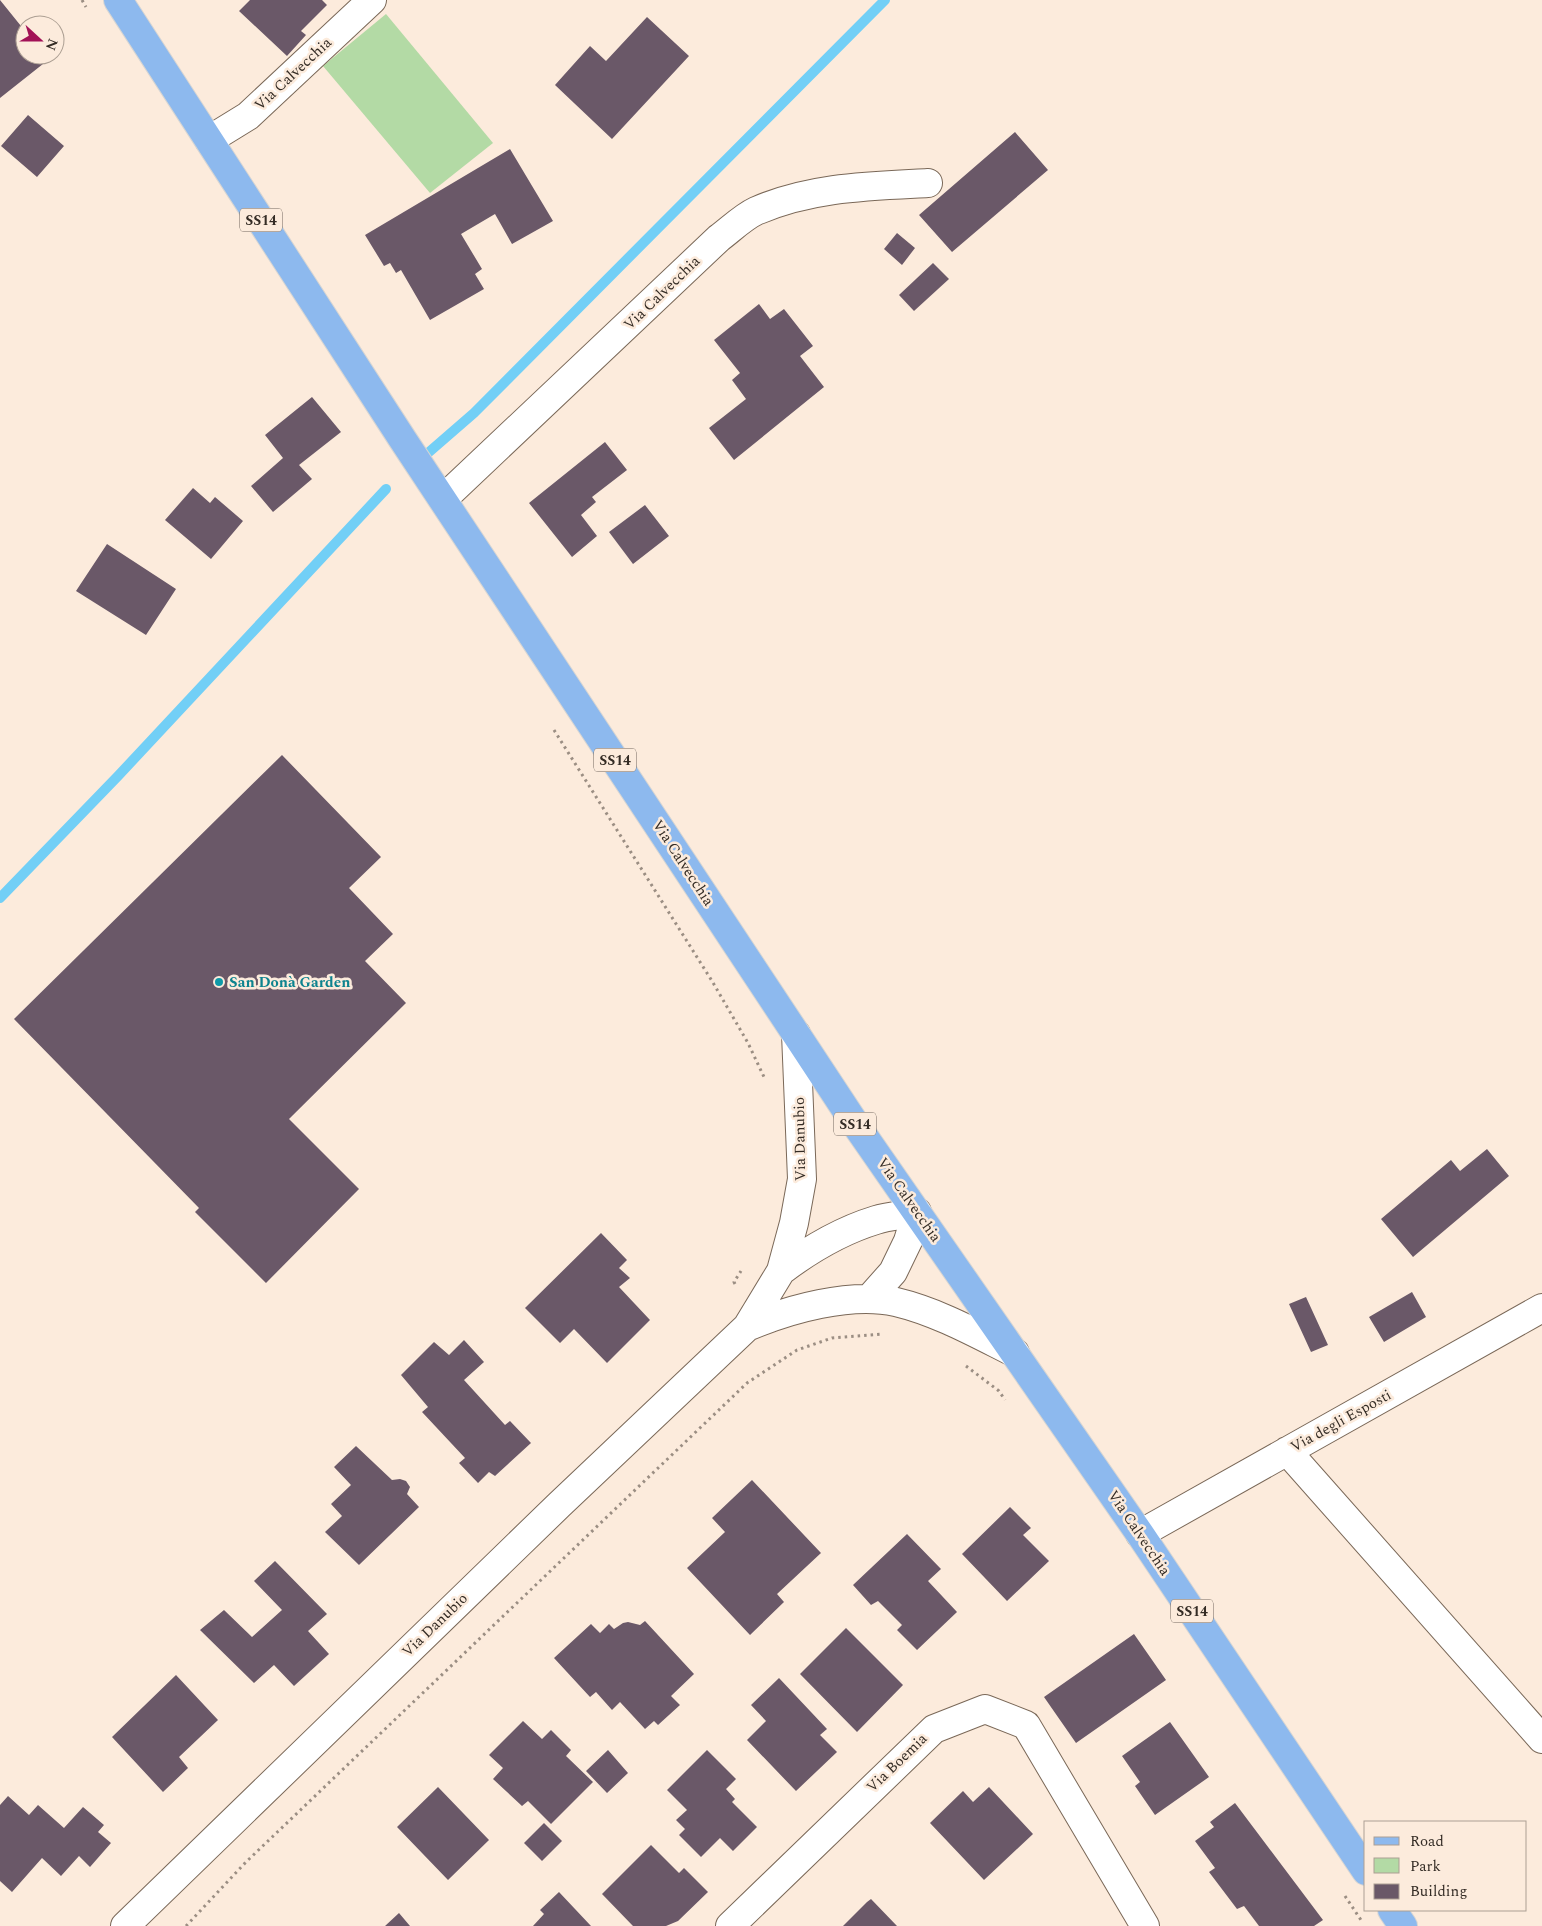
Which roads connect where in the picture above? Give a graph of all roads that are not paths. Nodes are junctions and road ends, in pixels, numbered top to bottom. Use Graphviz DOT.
graph roads {
  1 [pos="118,0"];
  2 [pos="372,0"];
  3 [pos="209,140"];
  4 [pos="928,183"];
  5 [pos="438,492"];
  6 [pos="796,1034"];
  7 [pos="917,1212"];
  8 [pos="781,1271"];
  9 [pos="869,1298"];
  10 [pos="1542,1308"];
  11 [pos="757,1318"];
  12 [pos="1015,1353"];
  13 [pos="1287,1451"];
  14 [pos="1140,1534"];
  15 [pos="1542,1739"];
  16 [pos="1364,1868"];
  17 [pos="1393,1911"];
  18 [pos="125,1926"];
  19 [pos="730,1926"];
  20 [pos="1145,1926"];
  21 [pos="1403,1926"];
  1 -- 3 [label="main road, Via Calvecchia / SS14"];
  2 -- 3 [label="street, Via Calvecchia"];
  3 -- 5 [label="main road, Via Calvecchia / SS14"];
  4 -- 5 [label="street, Via Calvecchia"];
  5 -- 6 [label="main road, Via Calvecchia / SS14"];
  6 -- 7 [label="main road, Via Calvecchia / SS14"];
  6 -- 8 [label="street, Via Danubio"];
  7 -- 8 [label="street, Via Danubio"];
  7 -- 9 [label="street"];
  7 -- 12 [label="main road, Via Calvecchia / SS14"];
  8 -- 11 [label="street, Via Danubio"];
  9 -- 11 [label="street, Via Danubio"];
  9 -- 12 [label="street, Via Danubio"];
  10 -- 13 [label="street, Via degli Esposti"];
  11 -- 18 [label="street, Via Danubio"];
  12 -- 14 [label="main road, Via Calvecchia / SS14"];
  13 -- 14 [label="street, Via degli Esposti"];
  13 -- 15 [label="street"];
  14 -- 16 [label="main road, Via Calvecchia / SS14"];
  17 -- 21 [label="main road"];
  19 -- 20 [label="street, Via Boemia"];
}
